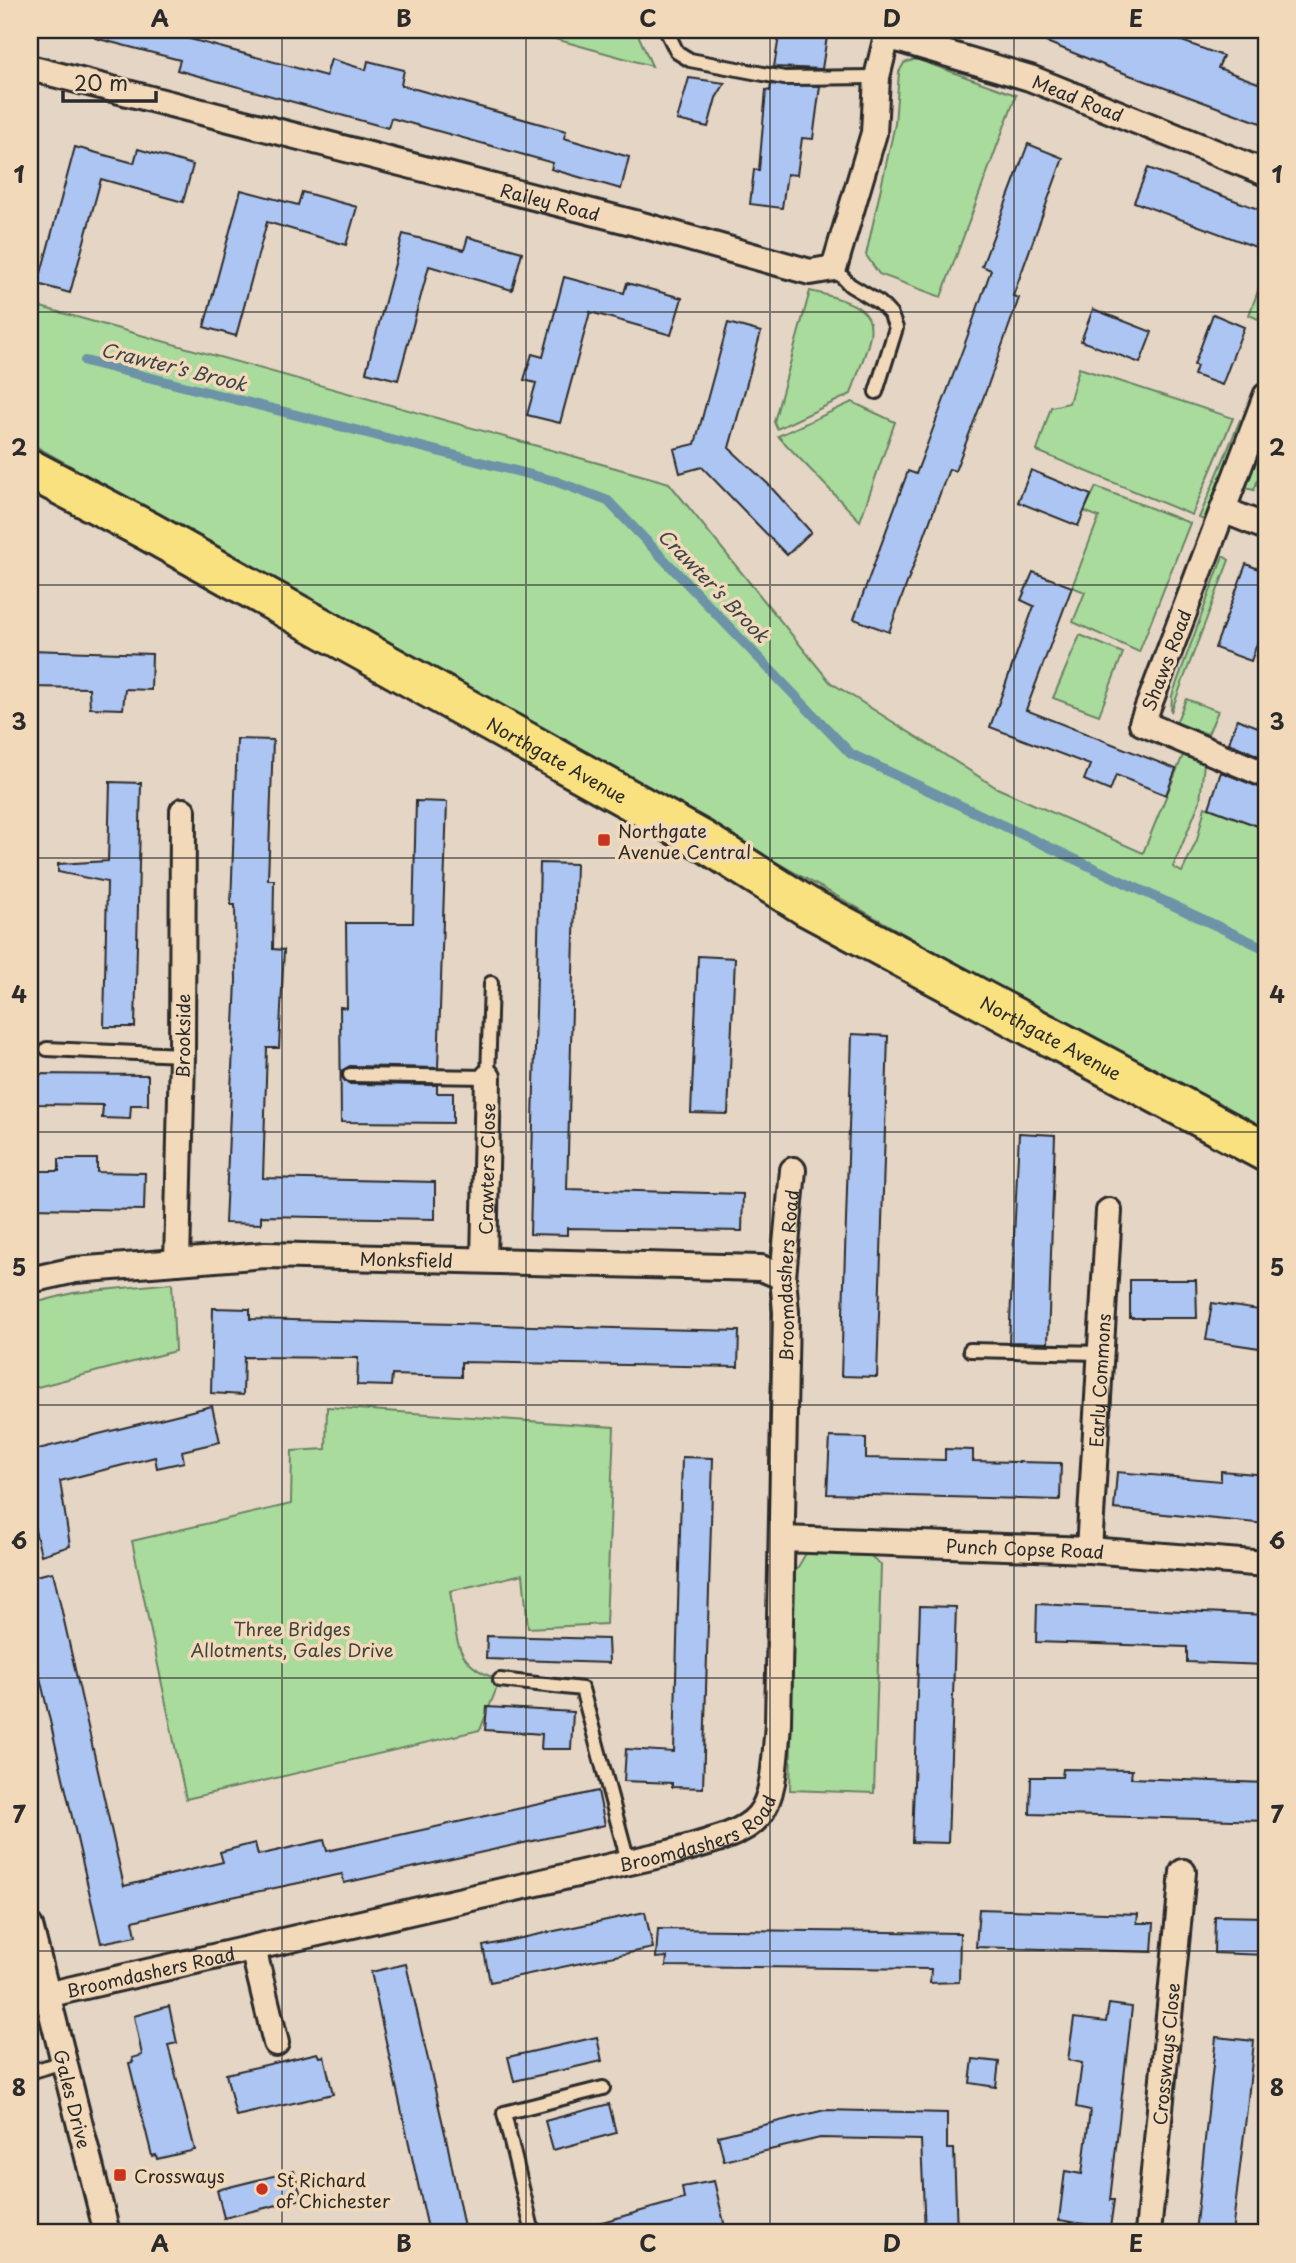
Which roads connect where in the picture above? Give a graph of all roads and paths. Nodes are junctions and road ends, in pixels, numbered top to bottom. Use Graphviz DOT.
graph roads {
  1 [pos="666,30"];
  2 [pos="886,33"];
  3 [pos="30,68"];
  4 [pos="877,77"];
  5 [pos="1266,173"];
  6 [pos="834,268"];
  7 [pos="876,392"];
  8 [pos="1266,396"];
  9 [pos="30,470"];
  10 [pos="1223,510"];
  11 [pos="1266,527"];
  12 [pos="1266,775"];
  13 [pos="183,811"];
  14 [pos="491,983"];
  15 [pos="47,1049"];
  16 [pos="182,1055"];
  17 [pos="350,1075"];
  18 [pos="488,1077"];
  19 [pos="1266,1152"];
  20 [pos="793,1170"];
  21 [pos="1109,1211"];
  22 [pos="484,1260"];
  23 [pos="177,1262"];
  24 [pos="783,1277"];
  25 [pos="30,1280"];
  26 [pos="970,1350"];
  27 [pos="1100,1353"];
  28 [pos="782,1539"];
  29 [pos="1089,1550"];
  30 [pos="1266,1564"];
  31 [pos="500,1680"];
  32 [pos="628,1861"];
  33 [pos="1183,1872"];
  34 [pos="30,1926"];
  35 [pos="253,1948"];
  36 [pos="46,1995"];
  37 [pos="276,2043"];
  38 [pos="63,2062"];
  39 [pos="30,2072"];
  40 [pos="603,2088"];
  41 [pos="107,2233"];
  42 [pos="533,2233"];
  43 [pos="1147,2233"];
  1 -- 4 [label="lane"];
  2 -- 4 [label="street"];
  2 -- 5 [label="street, Mead Road"];
  3 -- 6 [label="street, Railey Road"];
  4 -- 6 [label="street"];
  6 -- 7 [label="lane"];
  8 -- 10 [label="street, Shaws Road"];
  9 -- 19 [label="main road, Northgate Avenue"];
  10 -- 11 [label="street"];
  10 -- 12 [label="street, Shaws Road"];
  13 -- 16 [label="street, Brookside"];
  14 -- 18 [label="lane"];
  15 -- 16 [label="lane"];
  16 -- 23 [label="street, Brookside"];
  17 -- 18 [label="lane"];
  18 -- 22 [label="street, Crawters Close"];
  20 -- 24 [label="street, Broomdashers Road"];
  21 -- 27 [label="street, Early Commons"];
  22 -- 23 [label="street, Monksfield"];
  22 -- 24 [label="street, Monksfield"];
  23 -- 25 [label="street, Monksfield"];
  24 -- 28 [label="street, Broomdashers Road"];
  26 -- 27 [label="lane"];
  27 -- 29 [label="street, Early Commons"];
  28 -- 29 [label="street, Punch Copse Road"];
  28 -- 32 [label="street, Broomdashers Road"];
  29 -- 30 [label="street, Punch Copse Road"];
  31 -- 32 [label="lane"];
  32 -- 35 [label="street, Broomdashers Road"];
  33 -- 43 [label="street, Crossways Close"];
  34 -- 36 [label="street, Gales Drive"];
  35 -- 36 [label="street, Broomdashers Road"];
  35 -- 37 [label="street"];
  36 -- 38 [label="street, Gales Drive"];
  38 -- 39 [label="lane"];
  38 -- 41 [label="street, Gales Drive"];
  40 -- 42 [label="lane"];
}
